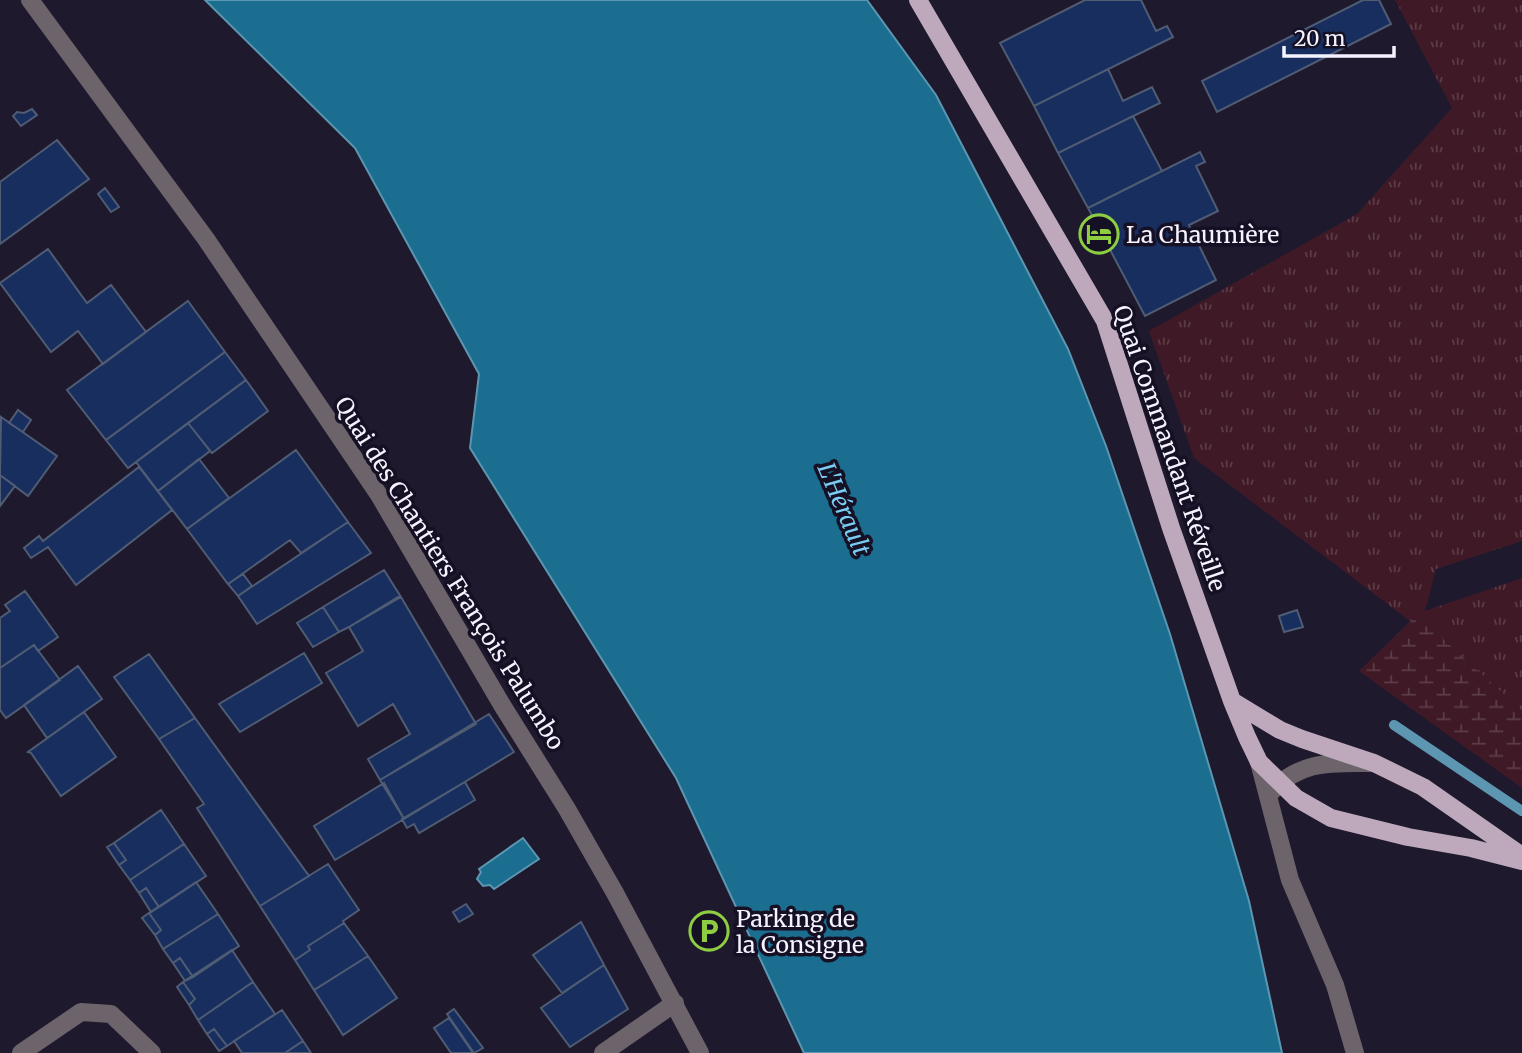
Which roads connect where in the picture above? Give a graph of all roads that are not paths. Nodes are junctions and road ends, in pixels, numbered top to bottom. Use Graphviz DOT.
graph roads {
  1 [pos="30,0"];
  2 [pos="918,0"];
  3 [pos="1232,701"];
  4 [pos="1374,763"];
  5 [pos="1273,789"];
  6 [pos="1522,858"];
  7 [pos="675,1003"];
  8 [pos="20,1053"];
  9 [pos="152,1053"];
  10 [pos="603,1053"];
  11 [pos="700,1053"];
  12 [pos="1355,1053"];
  1 -- 7 [label="street, Quai des Chantiers François Palumbo"];
  2 -- 3 [label="main road, Quai Commandant Réveille"];
  3 -- 4 [label="main road"];
  3 -- 5 [label="main road, Quai Commandant Réveille"];
  4 -- 5 [label="street"];
  4 -- 6 [label="main road"];
  5 -- 6 [label="main road, Quai Commandant Réveille"];
  5 -- 12 [label="street"];
  7 -- 10 [label="street"];
  7 -- 11 [label="street, Quai des Chantiers François Palumbo"];
  8 -- 9 [label="street"];
}
